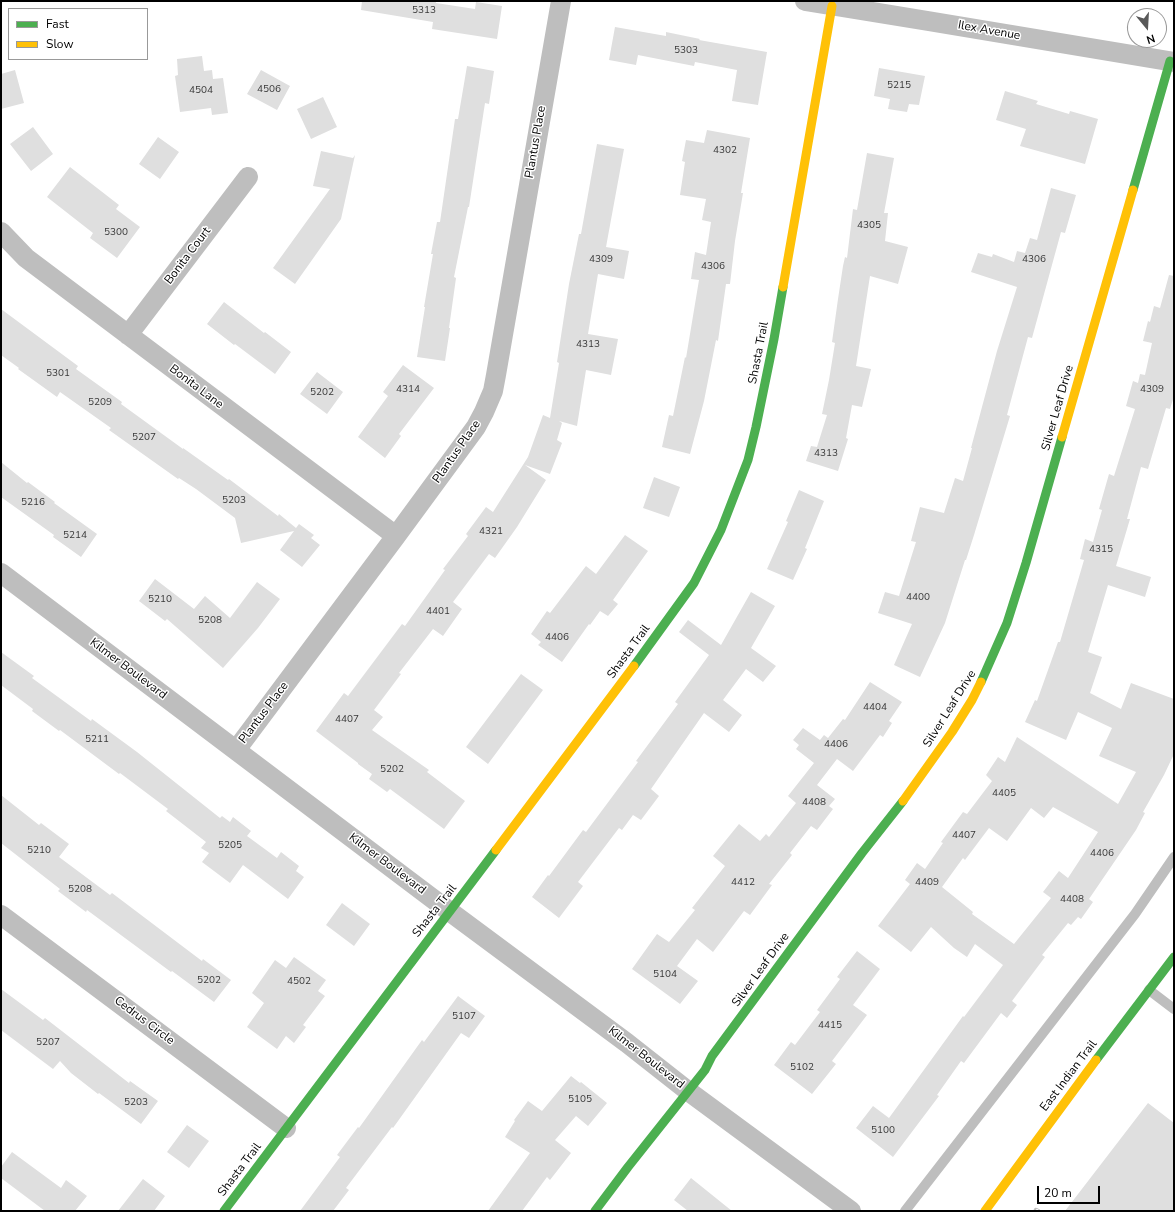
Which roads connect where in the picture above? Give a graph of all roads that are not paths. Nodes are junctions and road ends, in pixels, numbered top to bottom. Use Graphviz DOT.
graph roads {
  1 [pos="561,1"];
  2 [pos="804,1"];
  3 [pos="832,3"];
  4 [pos="1172,62"];
  5 [pos="248,177"];
  6 [pos="1,232"];
  7 [pos="128,335"];
  8 [pos="396,536"];
  9 [pos="1,573"];
  10 [pos="236,750"];
  11 [pos="1174,857"];
  12 [pos="449,910"];
  13 [pos="1,915"];
  14 [pos="1174,956"];
  15 [pos="1149,990"];
  16 [pos="1174,1009"];
  17 [pos="688,1091"];
  18 [pos="286,1128"];
  19 [pos="224,1211"];
  20 [pos="595,1211"];
  21 [pos="851,1211"];
  22 [pos="905,1211"];
  23 [pos="985,1211"];
  1 -- 8 [label="street, Plantus Place"];
  2 -- 3 [label="street, Ilex Avenue"];
  3 -- 4 [label="street, Ilex Avenue"];
  3 -- 12 [label="street, Shasta Trail"];
  4 -- 17 [label="street, Silver Leaf Drive"];
  5 -- 7 [label="street, Bonita Court"];
  6 -- 7 [label="street, Bonita Lane"];
  7 -- 8 [label="street, Bonita Lane"];
  8 -- 10 [label="street, Plantus Place"];
  9 -- 10 [label="street, Kilmer Boulevard"];
  10 -- 12 [label="street, Kilmer Boulevard"];
  11 -- 22 [label="lane"];
  12 -- 17 [label="street, Kilmer Boulevard"];
  12 -- 18 [label="street, Shasta Trail"];
  13 -- 18 [label="street, Cedrus Circle"];
  14 -- 15 [label="street, East Indian Trail"];
  15 -- 16 [label="lane"];
  15 -- 23 [label="street, East Indian Trail"];
  17 -- 20 [label="street, Silver Leaf Drive"];
  17 -- 21 [label="street, Kilmer Boulevard"];
  18 -- 19 [label="street, Shasta Trail"];
}
